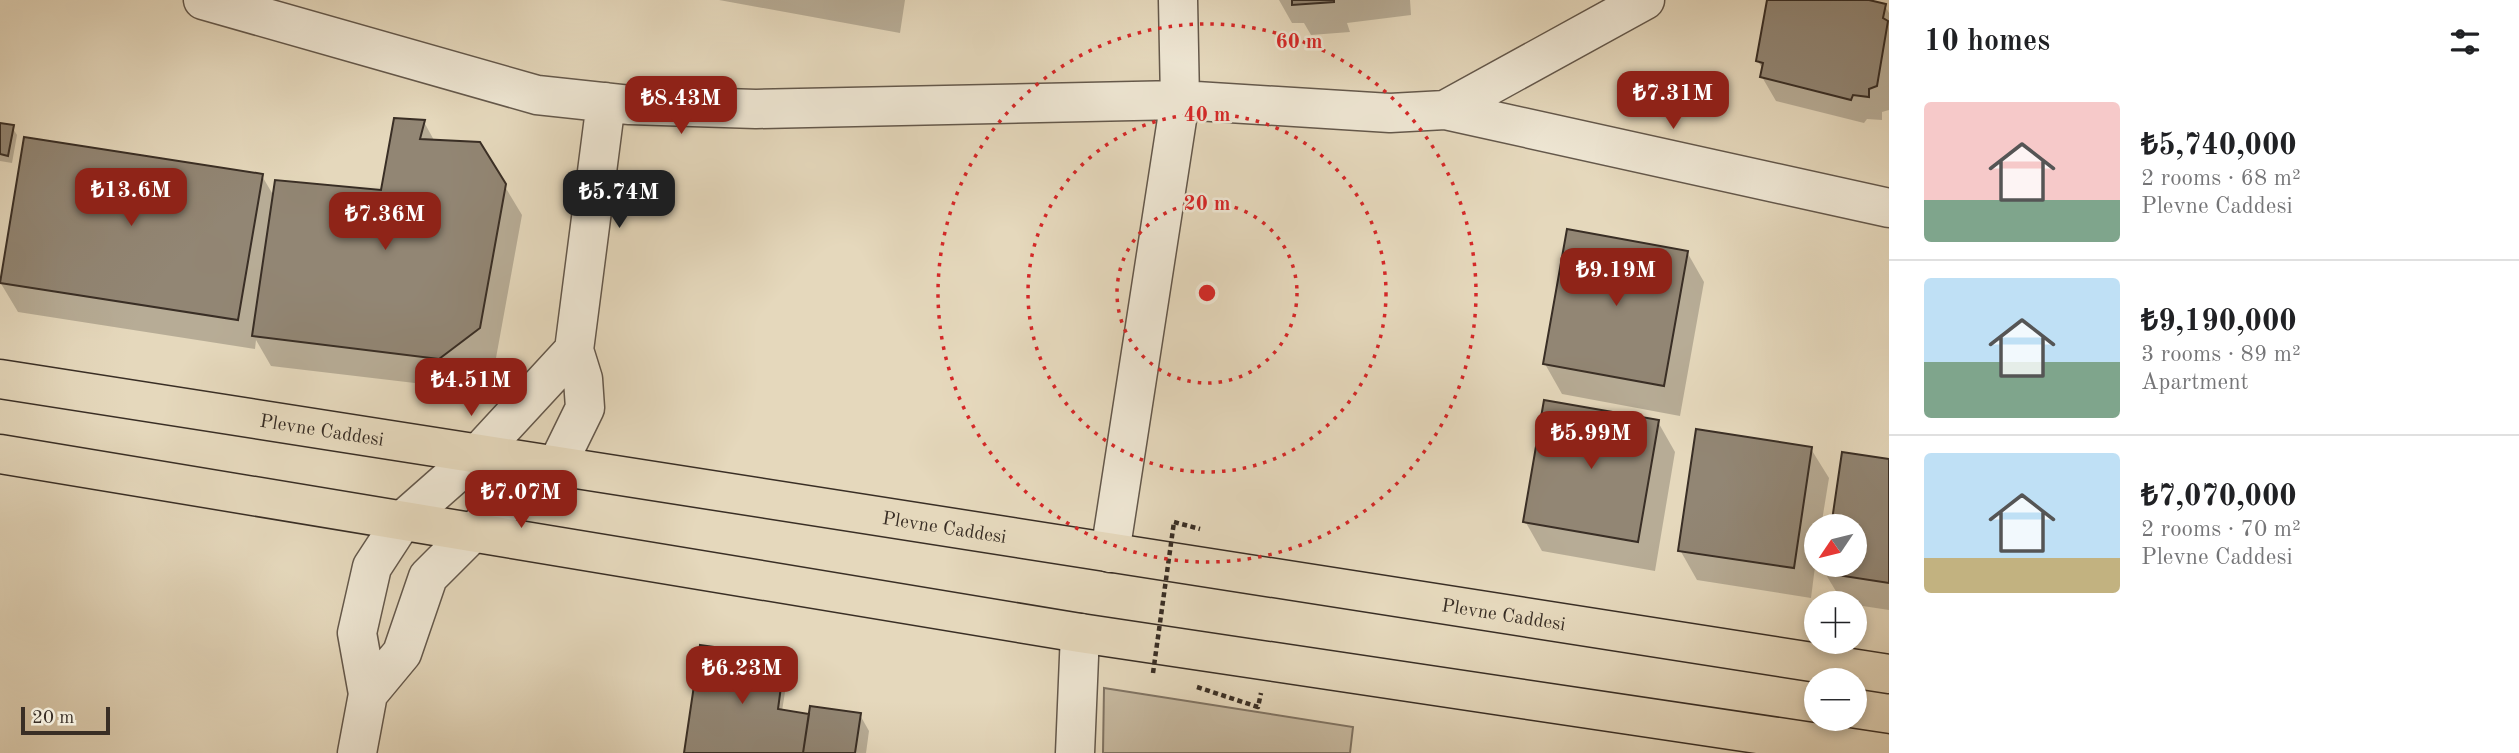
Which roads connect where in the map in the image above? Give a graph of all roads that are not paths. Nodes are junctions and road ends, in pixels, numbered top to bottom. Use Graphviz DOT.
graph roads {
  1 [pos="202,0"];
  2 [pos="1178,0"];
  3 [pos="1645,0"];
  4 [pos="1180,100"];
  5 [pos="606,102"];
  6 [pos="1445,110"];
  7 [pos="1889,208"];
  8 [pos="574,350"];
  9 [pos="0,379"];
  10 [pos="0,454"];
  11 [pos="478,454"];
  12 [pos="551,465"];
  13 [pos="402,521"];
  14 [pos="473,533"];
  15 [pos="1110,553"];
  16 [pos="1080,633"];
  17 [pos="1889,674"];
  18 [pos="368,694"];
  19 [pos="1740,741"];
  20 [pos="357,753"];
  21 [pos="1074,753"];
  22 [pos="1885,753"];
  1 -- 5 [label="street"];
  2 -- 4 [label="street"];
  3 -- 6 [label="street"];
  4 -- 5 [label="street"];
  4 -- 6 [label="street"];
  4 -- 15 [label="street"];
  5 -- 8 [label="street"];
  6 -- 7 [label="street"];
  8 -- 11 [label="street"];
  8 -- 12 [label="street"];
  9 -- 11 [label="main road, Plevne Caddesi"];
  10 -- 13 [label="main road"];
  11 -- 12 [label="main road, Plevne Caddesi"];
  11 -- 13 [label="street"];
  12 -- 14 [label="street"];
  12 -- 15 [label="main road, Plevne Caddesi"];
  13 -- 14 [label="main road"];
  13 -- 18 [label="street"];
  14 -- 16 [label="main road"];
  14 -- 18 [label="street"];
  15 -- 17 [label="main road, Plevne Caddesi"];
  16 -- 19 [label="main road"];
  16 -- 21 [label="street"];
  18 -- 20 [label="street"];
  19 -- 22 [label="main road"];
}
